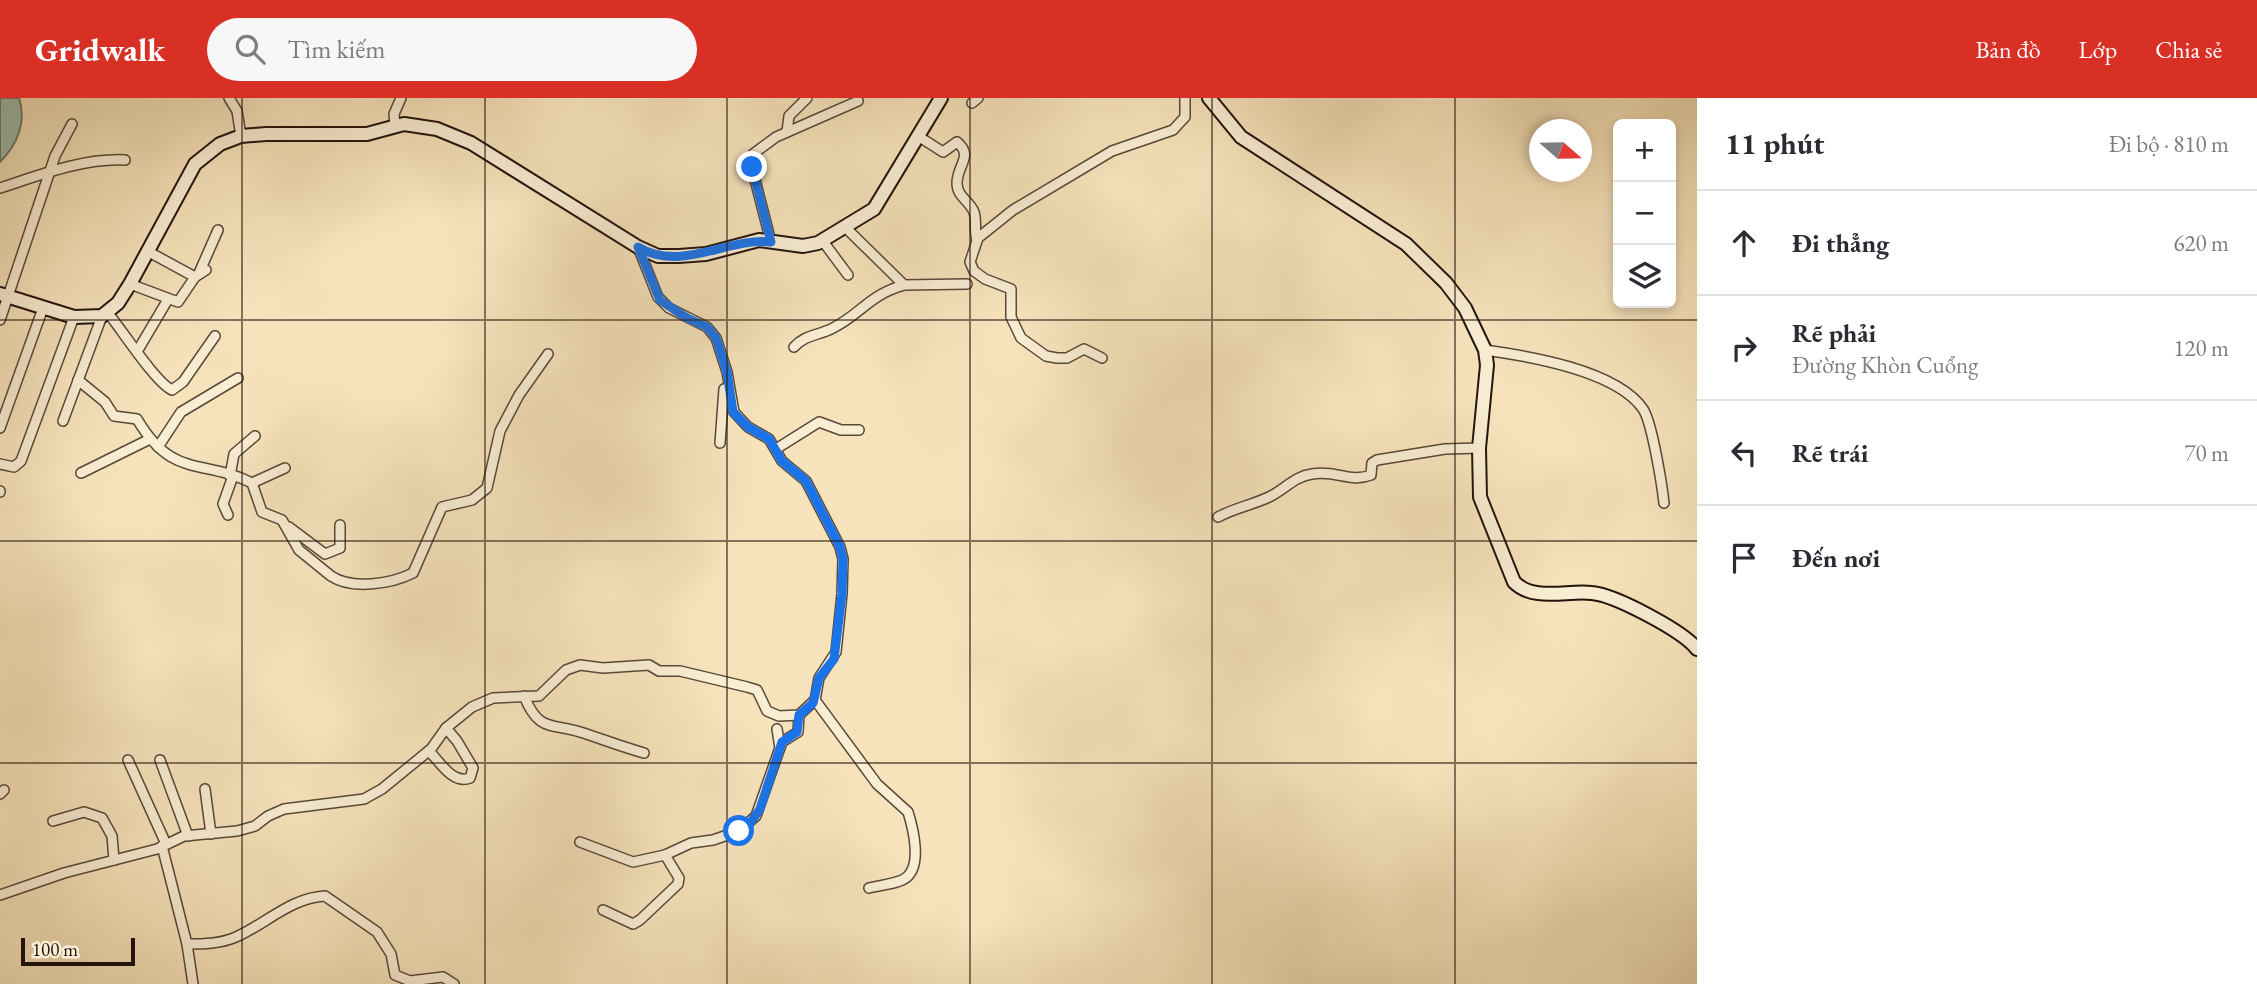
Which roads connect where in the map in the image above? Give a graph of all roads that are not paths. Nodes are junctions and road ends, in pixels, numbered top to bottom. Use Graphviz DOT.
graph roads {
  1 [pos="229,98"];
  2 [pos="401,98"];
  3 [pos="807,98"];
  4 [pos="941,98"];
  5 [pos="1185,98"];
  6 [pos="1209,98"];
  7 [pos="858,101"];
  8 [pos="72,124"];
  9 [pos="395,125"];
  10 [pos="787,132"];
  11 [pos="241,136"];
  12 [pos="918,136"];
  13 [pos="125,160"];
  14 [pos="50,172"];
  15 [pos="0,188"];
  16 [pos="846,229"];
  17 [pos="218,230"];
  18 [pos="822,240"];
  19 [pos="977,240"];
  20 [pos="771,242"];
  21 [pos="638,247"];
  22 [pos="149,252"];
  23 [pos="200,274"];
  24 [pos="848,275"];
  25 [pos="130,284"];
  26 [pos="967,284"];
  27 [pos="904,285"];
  28 [pos="4,295"];
  29 [pos="167,301"];
  30 [pos="43,308"];
  31 [pos="105,314"];
  32 [pos="74,317"];
  33 [pos="0,320"];
  34 [pos="215,336"];
  35 [pos="794,347"];
  36 [pos="138,350"];
  37 [pos="1485,350"];
  38 [pos="548,354"];
  39 [pos="1102,358"];
  40 [pos="728,378"];
  41 [pos="238,379"];
  42 [pos="78,380"];
  43 [pos="63,421"];
  44 [pos="0,428"];
  45 [pos="859,430"];
  46 [pos="255,436"];
  47 [pos="150,439"];
  48 [pos="720,443"];
  49 [pos="158,447"];
  50 [pos="776,449"];
  51 [pos="1479,449"];
  52 [pos="0,464"];
  53 [pos="285,468"];
  54 [pos="81,473"];
  55 [pos="231,476"];
  56 [pos="252,484"];
  57 [pos="1664,503"];
  58 [pos="228,515"];
  59 [pos="1218,517"];
  60 [pos="288,526"];
  61 [pos="340,526"];
  62 [pos="1697,649"];
  63 [pos="524,696"];
  64 [pos="815,700"];
  65 [pos="799,715"];
  66 [pos="446,728"];
  67 [pos="777,729"];
  68 [pos="780,748"];
  69 [pos="429,751"];
  70 [pos="644,753"];
  71 [pos="128,760"];
  72 [pos="160,760"];
  73 [pos="205,789"];
  74 [pos="53,821"];
  75 [pos="211,834"];
  76 [pos="188,836"];
  77 [pos="580,842"];
  78 [pos="164,845"];
  79 [pos="666,855"];
  80 [pos="114,860"];
  81 [pos="869,888"];
  82 [pos="0,895"];
  83 [pos="603,910"];
  84 [pos="187,944"];
  85 [pos="193,984"];
  86 [pos="454,984"];
  1 -- 11 [label="street"];
  2 -- 9 [label="street"];
  3 -- 10 [label="street"];
  4 -- 12 [label="street"];
  5 -- 19 [label="street"];
  6 -- 37 [label="street"];
  7 -- 10 [label="street"];
  8 -- 14 [label="street"];
  9 -- 11 [label="street"];
  9 -- 21 [label="street"];
  10 -- 20 [label="street"];
  11 -- 22 [label="street"];
  12 -- 16 [label="street"];
  12 -- 19 [label="street"];
  13 -- 14 [label="street"];
  14 -- 15 [label="street"];
  14 -- 28 [label="street"];
  16 -- 18 [label="street"];
  16 -- 27 [label="street"];
  17 -- 23 [label="street"];
  18 -- 20 [label="street"];
  18 -- 24 [label="street"];
  19 -- 39 [label="street"];
  20 -- 21 [label="street"];
  21 -- 40 [label="street"];
  22 -- 23 [label="street"];
  22 -- 25 [label="street"];
  23 -- 29 [label="street"];
  25 -- 29 [label="street"];
  25 -- 31 [label="street"];
  26 -- 27 [label="street"];
  27 -- 35 [label="street"];
  28 -- 30 [label="street"];
  28 -- 33 [label="street"];
  29 -- 36 [label="street"];
  30 -- 32 [label="street"];
  30 -- 44 [label="street"];
  31 -- 32 [label="street"];
  31 -- 36 [label="street"];
  31 -- 42 [label="street"];
  32 -- 52 [label="street"];
  34 -- 36 [label="street"];
  37 -- 51 [label="street"];
  37 -- 57 [label="street"];
  38 -- 60 [label="street"];
  40 -- 48 [label="street"];
  40 -- 50 [label="street"];
  41 -- 49 [label="street"];
  42 -- 43 [label="street"];
  42 -- 47 [label="street"];
  45 -- 50 [label="street"];
  46 -- 55 [label="street"];
  47 -- 49 [label="street"];
  47 -- 54 [label="street"];
  49 -- 55 [label="street"];
  50 -- 64 [label="street"];
  51 -- 59 [label="street"];
  51 -- 62 [label="street"];
  53 -- 56 [label="street"];
  55 -- 56 [label="street"];
  55 -- 58 [label="street"];
  56 -- 60 [label="street"];
  60 -- 61 [label="street"];
  63 -- 65 [label="street"];
  63 -- 66 [label="street"];
  63 -- 70 [label="street"];
  64 -- 65 [label="street"];
  64 -- 81 [label="street"];
  65 -- 68 [label="street"];
  66 -- 69 [label="street"];
  66 -- 69 [label="street"];
  67 -- 68 [label="street"];
  68 -- 79 [label="street"];
  69 -- 75 [label="street"];
  71 -- 78 [label="street"];
  72 -- 76 [label="street"];
  73 -- 75 [label="street"];
  74 -- 80 [label="street"];
  75 -- 76 [label="street"];
  76 -- 78 [label="street"];
  77 -- 79 [label="street"];
  78 -- 80 [label="street"];
  78 -- 84 [label="street"];
  79 -- 83 [label="street"];
  80 -- 82 [label="street"];
  84 -- 85 [label="street"];
  84 -- 86 [label="street"];
}
